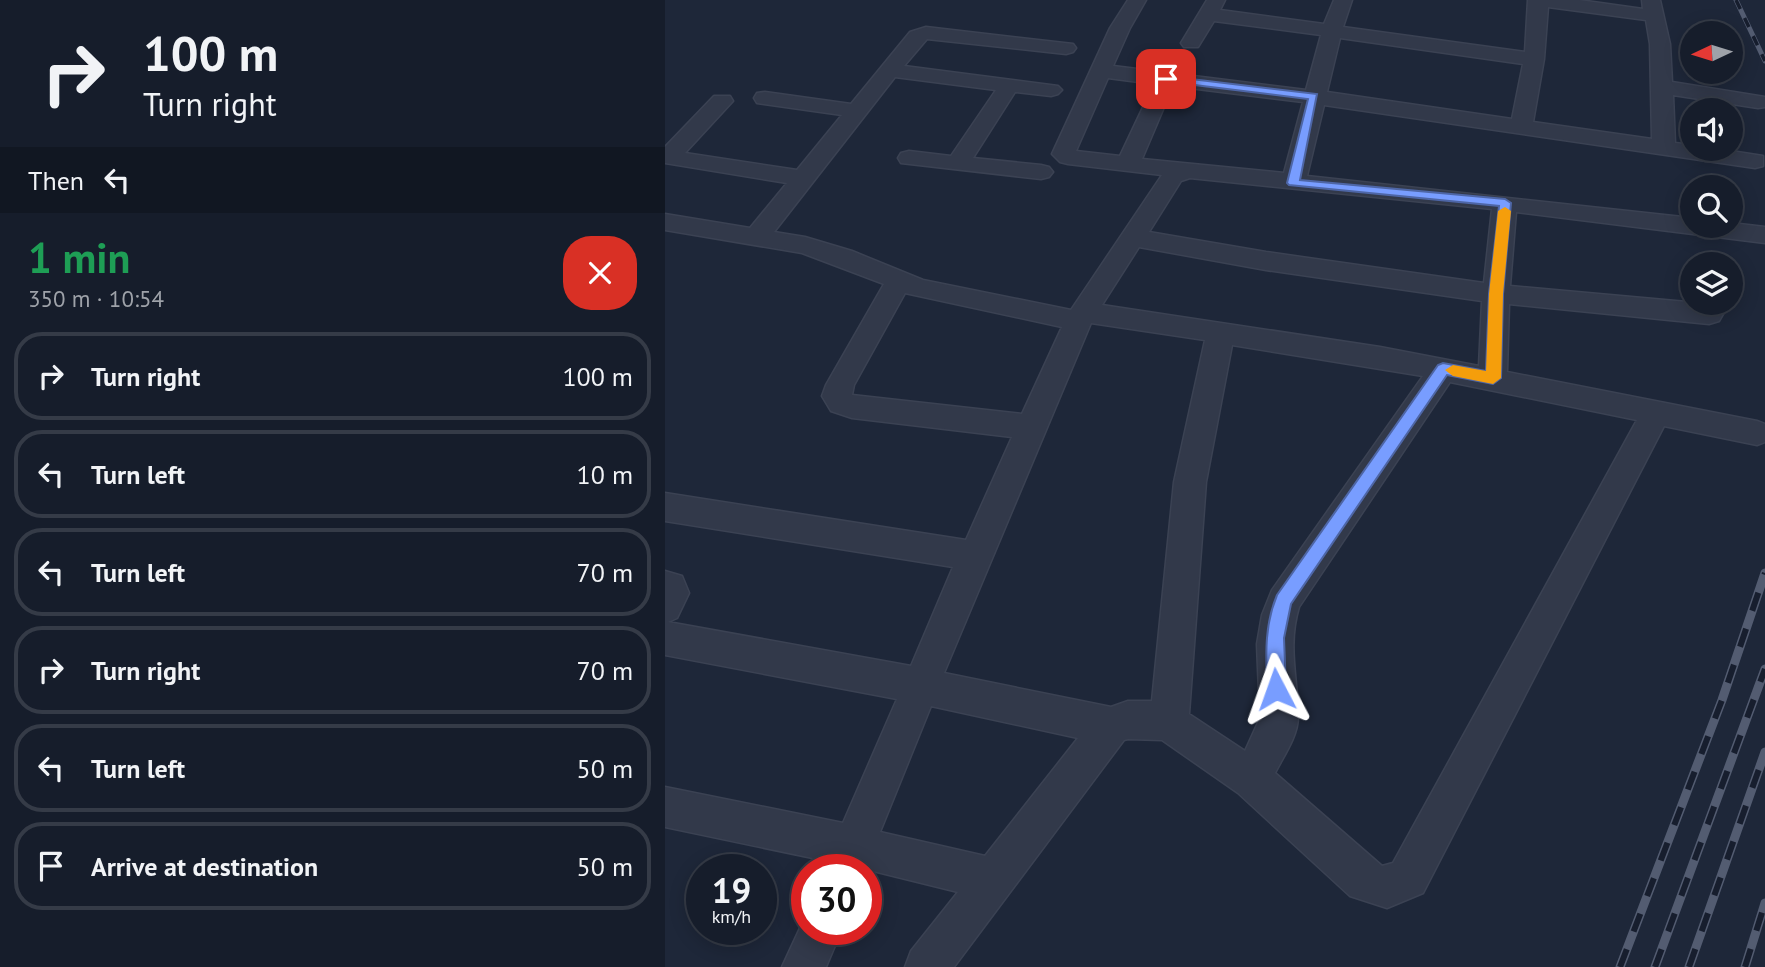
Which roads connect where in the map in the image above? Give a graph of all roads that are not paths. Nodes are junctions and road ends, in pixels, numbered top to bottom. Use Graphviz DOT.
graph roads {
  1 [pos="1137,0"];
  2 [pos="1262,0"];
  3 [pos="1343,0"];
  4 [pos="1538,0"];
  5 [pos="1212,7"];
  6 [pos="1653,8"];
  7 [pos="1252,19"];
  8 [pos="1332,29"];
  9 [pos="1191,43"];
  10 [pos="1066,48"];
  11 [pos="1534,59"];
  12 [pos="887,70"];
  13 [pos="1102,71"];
  14 [pos="1166,79"];
  15 [pos="1009,85"];
  16 [pos="1663,87"];
  17 [pos="1051,90"];
  18 [pos="1314,97"];
  19 [pos="765,98"];
  20 [pos="722,101"];
  21 [pos="1758,102"];
  22 [pos="856,111"];
  23 [pos="1521,127"];
  24 [pos="1664,148"];
  25 [pos="909,158"];
  26 [pos="1755,161"];
  27 [pos="958,163"];
  28 [pos="1128,164"];
  29 [pos="1188,171"];
  30 [pos="1041,172"];
  31 [pos="803,178"];
  32 [pos="1293,183"];
  33 [pos="1505,203"];
  34 [pos="665,222"];
  35 [pos="1765,235"];
  36 [pos="756,237"];
  37 [pos="1135,238"];
  38 [pos="899,281"];
  39 [pos="1496,294"];
  40 [pos="1680,311"];
  41 [pos="1081,317"];
  42 [pos="1221,332"];
  43 [pos="1443,369"];
  44 [pos="1493,378"];
  45 [pos="1657,411"];
  46 [pos="1031,427"];
  47 [pos="1757,433"];
  48 [pos="665,507"];
  49 [pos="975,556"];
  50 [pos="665,586"];
  51 [pos="665,607"];
  52 [pos="665,638"];
  53 [pos="921,686"];
  54 [pos="1169,723"];
  55 [pos="1111,726"];
  56 [pos="1252,779"];
  57 [pos="665,807"];
  58 [pos="835,854"];
  59 [pos="851,854"];
  60 [pos="882,863"];
  61 [pos="996,880"];
  62 [pos="813,945"];
  63 [pos="804,967"];
  64 [pos="927,967"];
  1 -- 13 [label="street"];
  2 -- 7 [label="street"];
  3 -- 8 [label="street"];
  4 -- 6 [label="street"];
  4 -- 11 [label="street"];
  5 -- 7 [label="street"];
  5 -- 9 [label="street"];
  6 -- 16 [label="street"];
  7 -- 8 [label="street"];
  8 -- 11 [label="street"];
  8 -- 18 [label="street"];
  10 -- 12 [label="street"];
  11 -- 23 [label="street"];
  12 -- 15 [label="street"];
  12 -- 22 [label="street"];
  13 -- 14 [label="street"];
  13 -- 28 [label="street"];
  14 -- 18 [label="street"];
  14 -- 28 [label="street"];
  15 -- 17 [label="street"];
  15 -- 27 [label="street"];
  16 -- 21 [label="street"];
  16 -- 24 [label="street"];
  18 -- 23 [label="street"];
  18 -- 32 [label="street"];
  19 -- 22 [label="street"];
  20 -- 31 [label="street"];
  22 -- 31 [label="street"];
  23 -- 24 [label="street"];
  24 -- 26 [label="street"];
  25 -- 27 [label="street"];
  27 -- 30 [label="street"];
  28 -- 29 [label="street"];
  29 -- 32 [label="street"];
  29 -- 37 [label="street"];
  31 -- 36 [label="street"];
  32 -- 33 [label="street"];
  33 -- 35 [label="street"];
  33 -- 39 [label="street"];
  34 -- 36 [label="street"];
  36 -- 38 [label="street"];
  37 -- 39 [label="street"];
  37 -- 41 [label="street"];
  38 -- 41 [label="street"];
  38 -- 46 [label="street"];
  39 -- 40 [label="street"];
  39 -- 44 [label="street"];
  41 -- 42 [label="street"];
  41 -- 46 [label="street"];
  42 -- 43 [label="street"];
  42 -- 54 [label="street"];
  43 -- 44 [label="street"];
  43 -- 56 [label="street"];
  44 -- 45 [label="street"];
  45 -- 47 [label="street"];
  45 -- 56 [label="street"];
  46 -- 49 [label="street"];
  48 -- 49 [label="street"];
  49 -- 53 [label="street"];
  50 -- 51 [label="street"];
  52 -- 53 [label="street"];
  53 -- 55 [label="street"];
  53 -- 59 [label="street"];
  54 -- 55 [label="street"];
  54 -- 56 [label="street"];
  55 -- 61 [label="street"];
  57 -- 58 [label="street"];
  60 -- 61 [label="street"];
  61 -- 64 [label="street"];
  62 -- 63 [label="street"];
}
